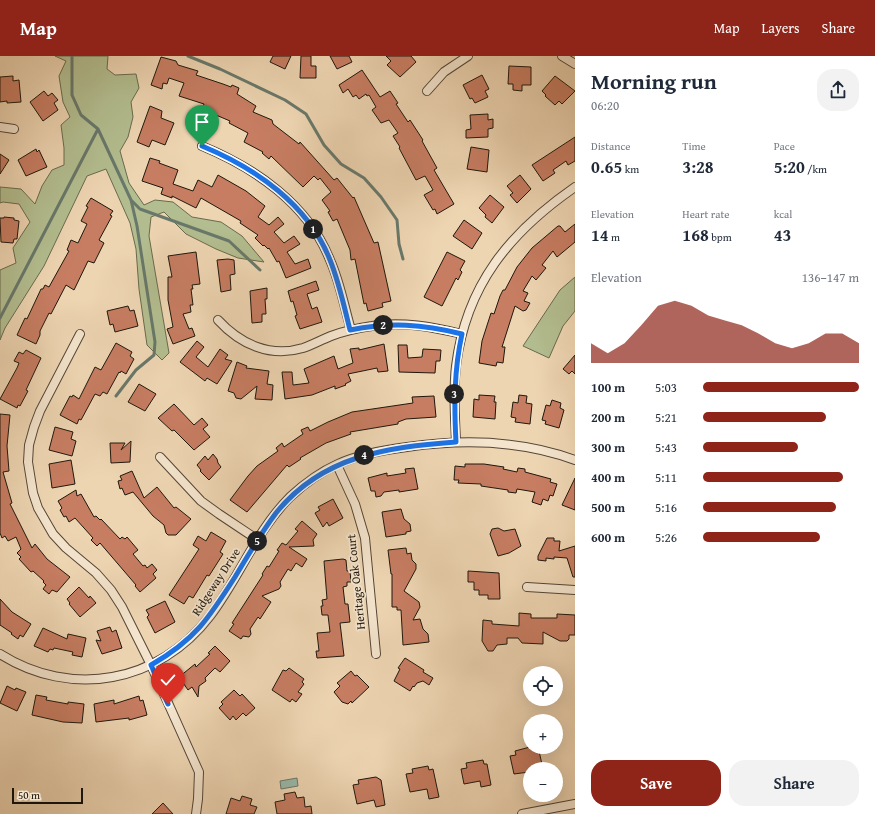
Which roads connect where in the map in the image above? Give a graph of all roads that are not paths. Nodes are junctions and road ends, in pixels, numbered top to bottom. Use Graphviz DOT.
graph roads {
  1 [pos="468,56"];
  2 [pos="562,56"];
  3 [pos="575,64"];
  4 [pos="427,91"];
  5 [pos="0,127"];
  6 [pos="14,129"];
  7 [pos="202,146"];
  8 [pos="575,187"];
  9 [pos="218,320"];
  10 [pos="350,330"];
  11 [pos="80,334"];
  12 [pos="462,334"];
  13 [pos="456,442"];
  14 [pos="160,457"];
  15 [pos="575,460"];
  16 [pos="337,465"];
  17 [pos="258,540"];
  18 [pos="527,587"];
  19 [pos="575,590"];
  20 [pos="0,654"];
  21 [pos="376,654"];
  22 [pos="151,665"];
  23 [pos="575,804"];
  24 [pos="196,814"];
  25 [pos="522,814"];
  1 -- 4 [label="street"];
  2 -- 3 [label="street"];
  5 -- 6 [label="street"];
  7 -- 10 [label="street"];
  8 -- 12 [label="street"];
  9 -- 10 [label="street"];
  10 -- 12 [label="street"];
  11 -- 22 [label="street"];
  12 -- 13 [label="street"];
  13 -- 15 [label="street, Ridgeway Drive"];
  13 -- 16 [label="street, Ridgeway Drive"];
  14 -- 17 [label="street"];
  16 -- 17 [label="street, Ridgeway Drive"];
  16 -- 21 [label="street, Heritage Oak Court"];
  17 -- 22 [label="street, Ridgeway Drive"];
  18 -- 19 [label="street"];
  20 -- 22 [label="street, Ridgeway Drive"];
  22 -- 24 [label="street"];
  23 -- 25 [label="street"];
}
